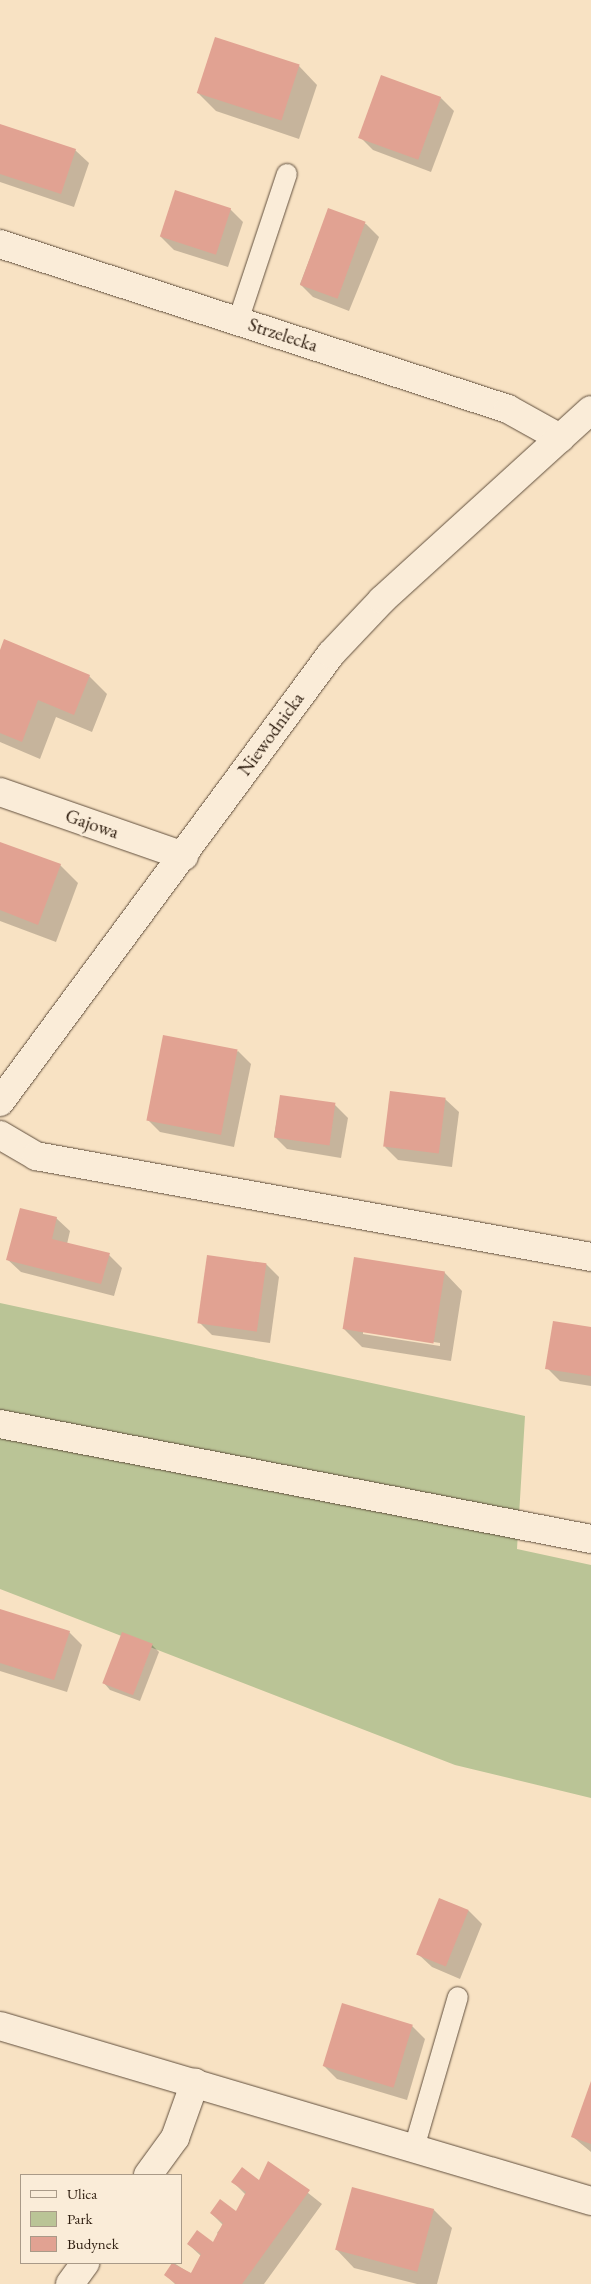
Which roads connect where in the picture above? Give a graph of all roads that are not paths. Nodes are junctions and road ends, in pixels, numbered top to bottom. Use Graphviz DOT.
graph roads {
  1 [pos="287,174"];
  2 [pos="0,244"];
  3 [pos="238,321"];
  4 [pos="591,410"];
  5 [pos="560,438"];
  6 [pos="0,792"];
  7 [pos="184,856"];
  8 [pos="0,1102"];
  9 [pos="0,1135"];
  10 [pos="591,1257"];
  11 [pos="0,1424"];
  12 [pos="591,1539"];
  13 [pos="458,1997"];
  14 [pos="0,2026"];
  15 [pos="195,2082"];
  16 [pos="414,2148"];
  17 [pos="149,2174"];
  18 [pos="591,2201"];
  19 [pos="84,2264"];
  20 [pos="70,2284"];
  1 -- 3 [label="lane"];
  2 -- 3 [label="street, Strzelecka"];
  3 -- 5 [label="street, Strzelecka"];
  4 -- 5 [label="street, Niewodnicka"];
  5 -- 7 [label="street, Niewodnicka"];
  6 -- 7 [label="street, Gajowa"];
  7 -- 8 [label="street, Niewodnicka"];
  9 -- 10 [label="street"];
  11 -- 12 [label="street"];
  13 -- 16 [label="lane"];
  14 -- 15 [label="street"];
  15 -- 16 [label="street"];
  15 -- 17 [label="street"];
  16 -- 18 [label="street"];
  19 -- 20 [label="street"];
}
